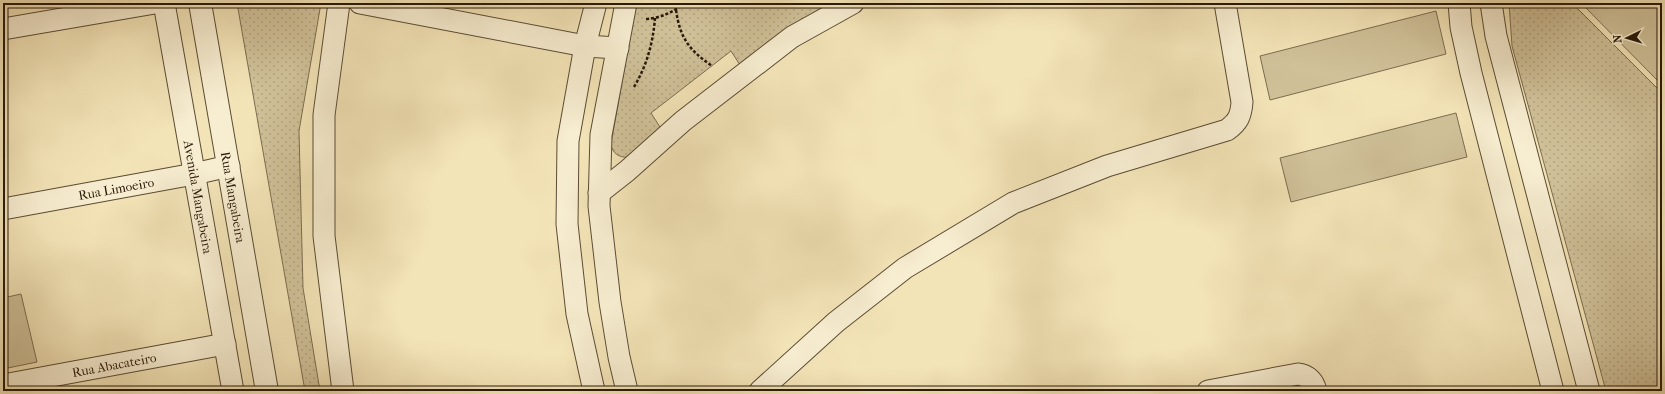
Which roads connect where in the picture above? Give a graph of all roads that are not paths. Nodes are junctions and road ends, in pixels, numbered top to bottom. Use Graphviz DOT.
graph roads {
  1 [pos="155,3"];
  2 [pos="164,3"];
  3 [pos="200,3"];
  4 [pos="339,3"];
  5 [pos="360,3"];
  6 [pos="596,3"];
  7 [pos="626,3"];
  8 [pos="853,3"];
  9 [pos="1225,3"];
  10 [pos="1459,3"];
  11 [pos="1491,3"];
  12 [pos="3,29"];
  13 [pos="585,46"];
  14 [pos="618,48"];
  15 [pos="229,166"];
  16 [pos="194,174"];
  17 [pos="599,193"];
  18 [pos="3,209"];
  19 [pos="225,344"];
  20 [pos="619,357"];
  21 [pos="592,382"];
  22 [pos="3,385"];
  23 [pos="233,391"];
  24 [pos="267,391"];
  25 [pos="343,391"];
  26 [pos="627,391"];
  27 [pos="760,391"];
  28 [pos="1208,391"];
  29 [pos="1316,391"];
  30 [pos="1552,391"];
  31 [pos="1589,391"];
  1 -- 12 [label="street"];
  2 -- 16 [label="street, Avenida Mangabeira"];
  3 -- 15 [label="street, Rua Mangabeira"];
  4 -- 25 [label="street"];
  5 -- 13 [label="street"];
  6 -- 13 [label="street"];
  7 -- 14 [label="street"];
  8 -- 17 [label="street"];
  9 -- 27 [label="street"];
  10 -- 30 [label="street"];
  11 -- 31 [label="street"];
  13 -- 14 [label="street"];
  13 -- 21 [label="street"];
  14 -- 17 [label="street"];
  15 -- 16 [label="street, Rua Limoeiro"];
  15 -- 24 [label="street, Rua Mangabeira"];
  16 -- 18 [label="street, Rua Limoeiro"];
  16 -- 19 [label="street, Avenida Mangabeira"];
  17 -- 20 [label="street"];
  19 -- 22 [label="street, Rua Abacateiro"];
  19 -- 23 [label="street, Avenida Mangabeira"];
  20 -- 21 [label="street"];
  20 -- 26 [label="street"];
  28 -- 29 [label="street"];
}
